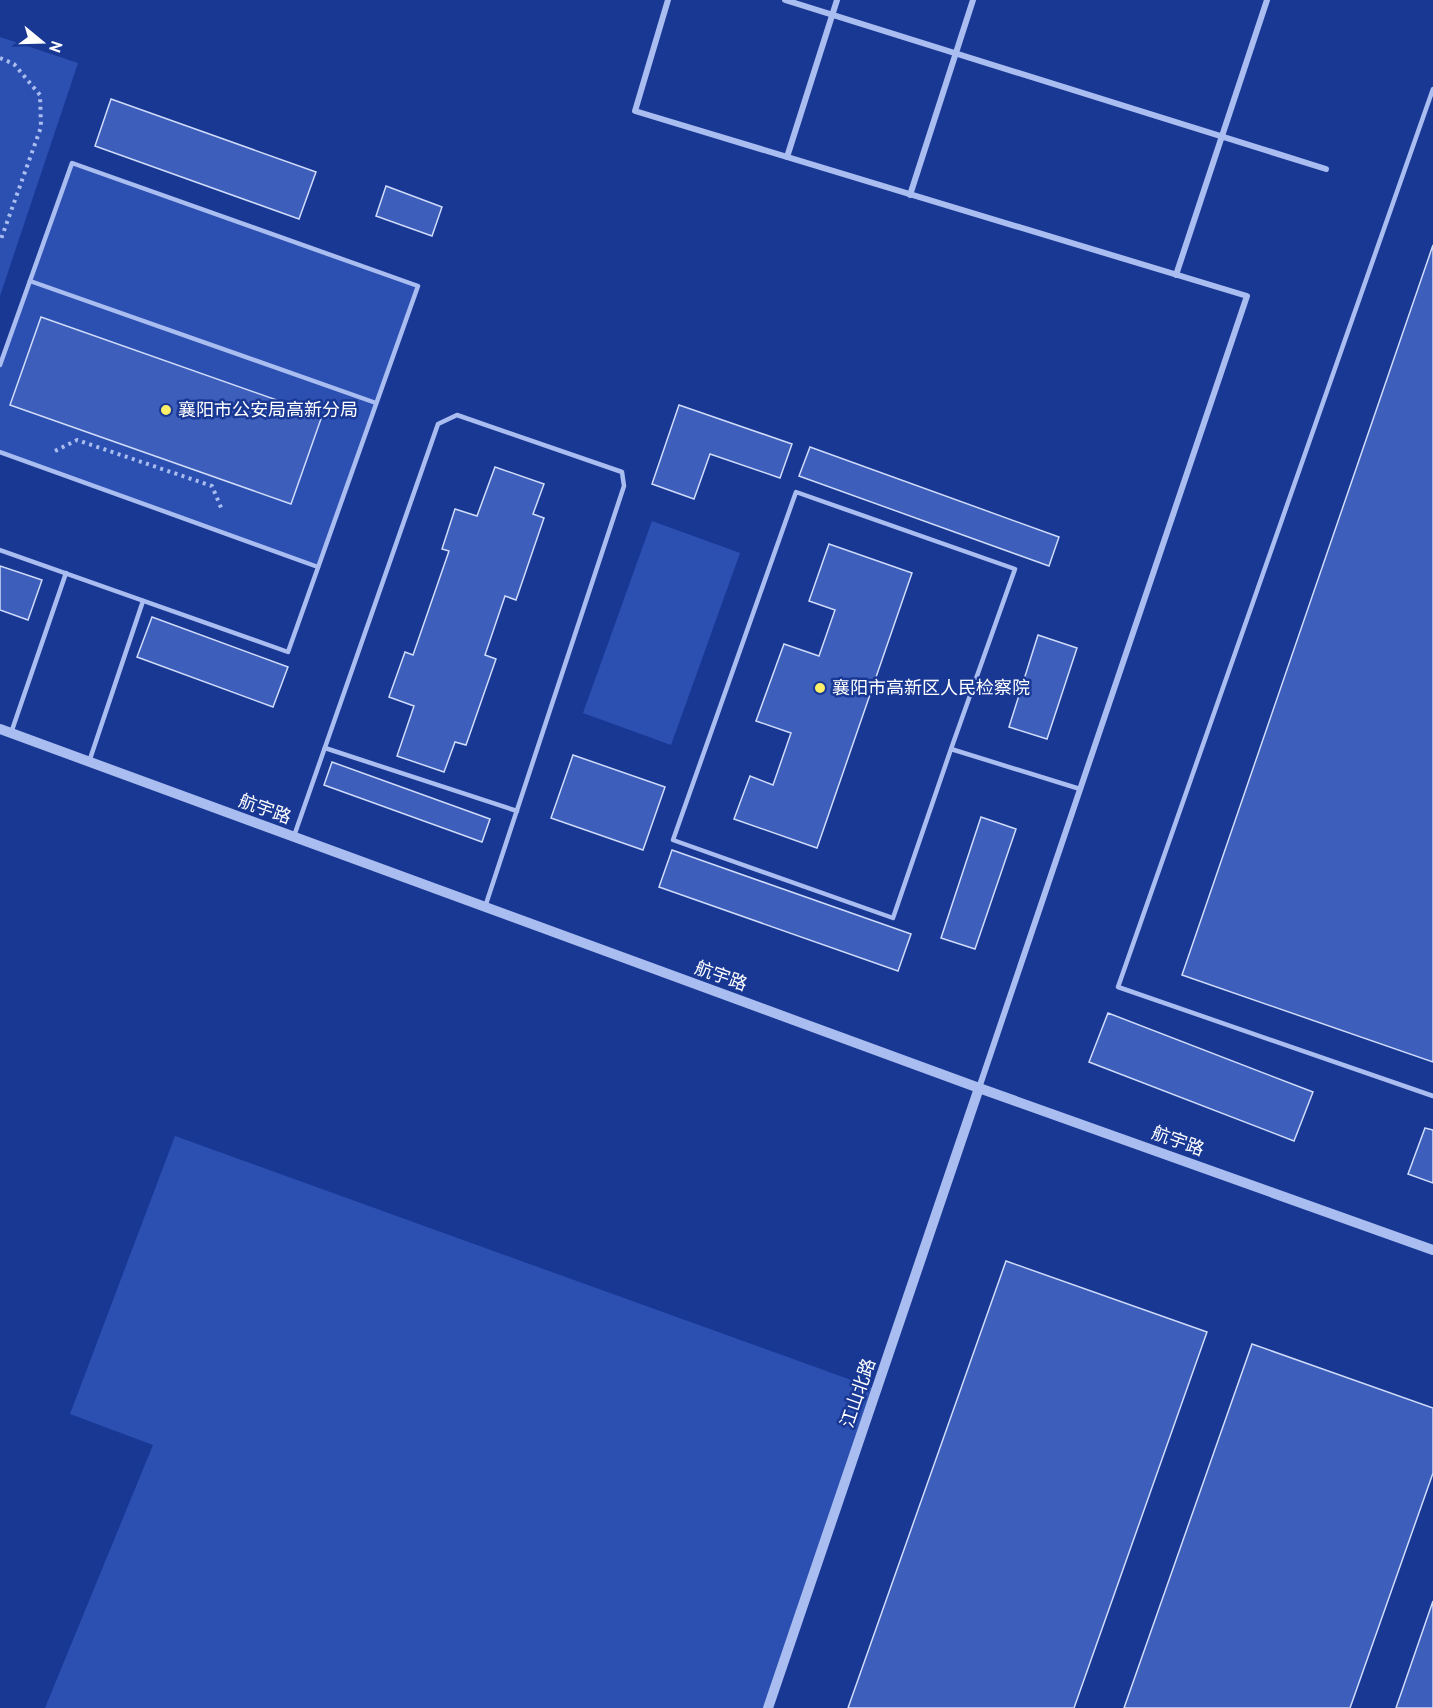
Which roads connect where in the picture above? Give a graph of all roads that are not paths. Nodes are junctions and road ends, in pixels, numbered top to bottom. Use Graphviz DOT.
graph roads {
  1 [pos="668,0"];
  2 [pos="785,0"];
  3 [pos="837,0"];
  4 [pos="973,0"];
  5 [pos="1267,0"];
  6 [pos="832,16"];
  7 [pos="956,52"];
  8 [pos="1433,89"];
  9 [pos="1223,137"];
  10 [pos="787,157"];
  11 [pos="1326,169"];
  12 [pos="910,195"];
  13 [pos="1176,275"];
  14 [pos="30,281"];
  15 [pos="0,365"];
  16 [pos="376,403"];
  17 [pos="0,452"];
  18 [pos="0,550"];
  19 [pos="318,567"];
  20 [pos="66,573"];
  21 [pos="143,601"];
  22 [pos="5,731"];
  23 [pos="325,748"];
  24 [pos="951,749"];
  25 [pos="89,762"];
  26 [pos="1080,789"];
  27 [pos="517,811"];
  28 [pos="294,837"];
  29 [pos="485,907"];
  30 [pos="979,1088"];
  31 [pos="1433,1096"];
  32 [pos="1433,1250"];
  33 [pos="768,1708"];
  1 -- 10 [label="street"];
  2 -- 6 [label="street"];
  3 -- 6 [label="street"];
  4 -- 7 [label="street"];
  5 -- 9 [label="street"];
  6 -- 7 [label="street"];
  6 -- 10 [label="street"];
  7 -- 9 [label="street"];
  7 -- 12 [label="street"];
  8 -- 31 [label="lane"];
  9 -- 11 [label="street"];
  9 -- 13 [label="street"];
  10 -- 12 [label="street"];
  12 -- 13 [label="street"];
  13 -- 26 [label="street"];
  14 -- 15 [label="lane"];
  14 -- 16 [label="lane"];
  14 -- 16 [label="lane"];
  16 -- 19 [label="lane"];
  17 -- 19 [label="lane"];
  18 -- 20 [label="lane"];
  19 -- 21 [label="lane"];
  20 -- 21 [label="lane"];
  20 -- 22 [label="lane"];
  21 -- 25 [label="lane"];
  22 -- 25 [label="street, 航宇路"];
  23 -- 27 [label="lane"];
  23 -- 27 [label="lane"];
  23 -- 28 [label="lane"];
  24 -- 24 [label="lane"];
  24 -- 26 [label="lane"];
  25 -- 28 [label="street, 航宇路"];
  26 -- 30 [label="street"];
  27 -- 29 [label="lane"];
  28 -- 29 [label="street, 航宇路"];
  29 -- 30 [label="street, 航宇路"];
  30 -- 32 [label="street, 航宇路"];
  30 -- 33 [label="street, 江山北路"];
}
